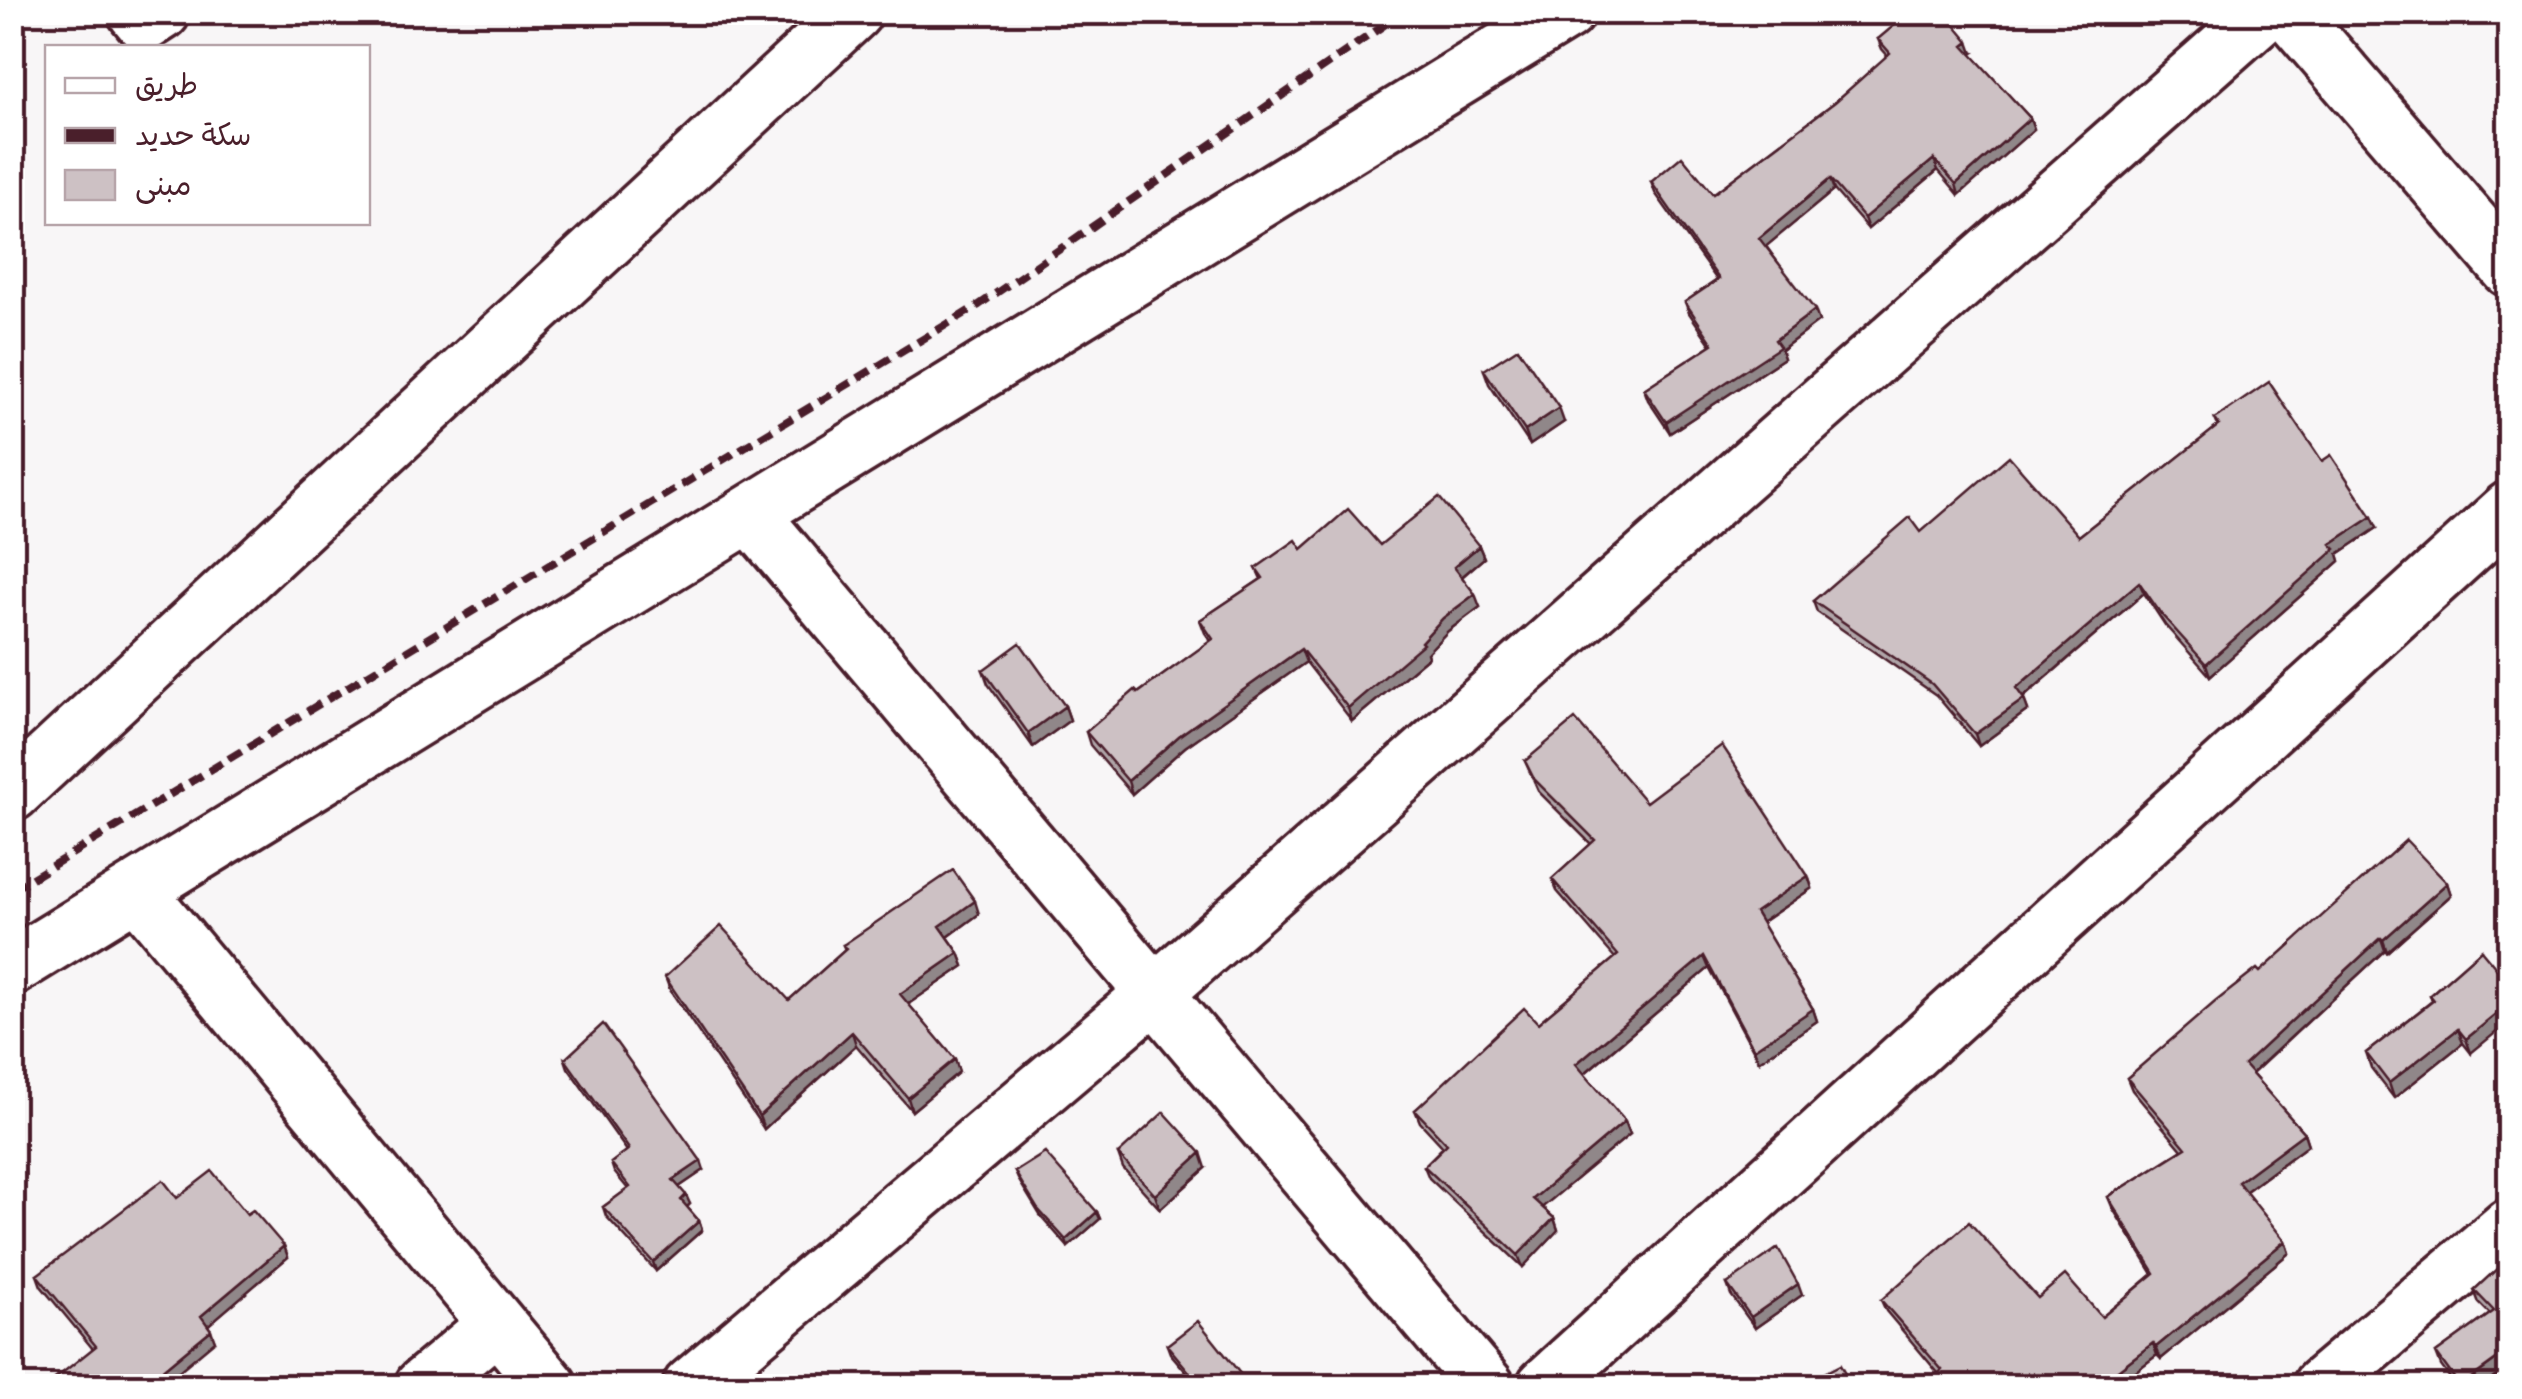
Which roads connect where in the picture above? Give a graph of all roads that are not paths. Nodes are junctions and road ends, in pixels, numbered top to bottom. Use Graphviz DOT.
graph roads {
  1 [pos="136,12"];
  2 [pos="162,12"];
  3 [pos="854,12"];
  4 [pos="1566,12"];
  5 [pos="2264,12"];
  6 [pos="2289,12"];
  7 [pos="2510,270"];
  8 [pos="2510,508"];
  9 [pos="750,514"];
  10 [pos="12,793"];
  11 [pos="136,891"];
  12 [pos="12,967"];
  13 [pos="1154,994"];
  14 [pos="2510,1226"];
  15 [pos="497,1324"];
  16 [pos="423,1386"];
  17 [pos="549,1386"];
  18 [pos="691,1386"];
  19 [pos="1486,1386"];
  20 [pos="1546,1386"];
  21 [pos="2321,1386"];
  1 -- 2 [label="street"];
  3 -- 10 [label="street"];
  4 -- 9 [label="street"];
  5 -- 13 [label="street"];
  6 -- 7 [label="street"];
  8 -- 20 [label="street"];
  9 -- 11 [label="street"];
  9 -- 13 [label="street"];
  11 -- 12 [label="street"];
  11 -- 15 [label="street"];
  13 -- 18 [label="street"];
  13 -- 19 [label="street"];
  14 -- 21 [label="street"];
  15 -- 16 [label="street"];
  15 -- 17 [label="street"];
}
